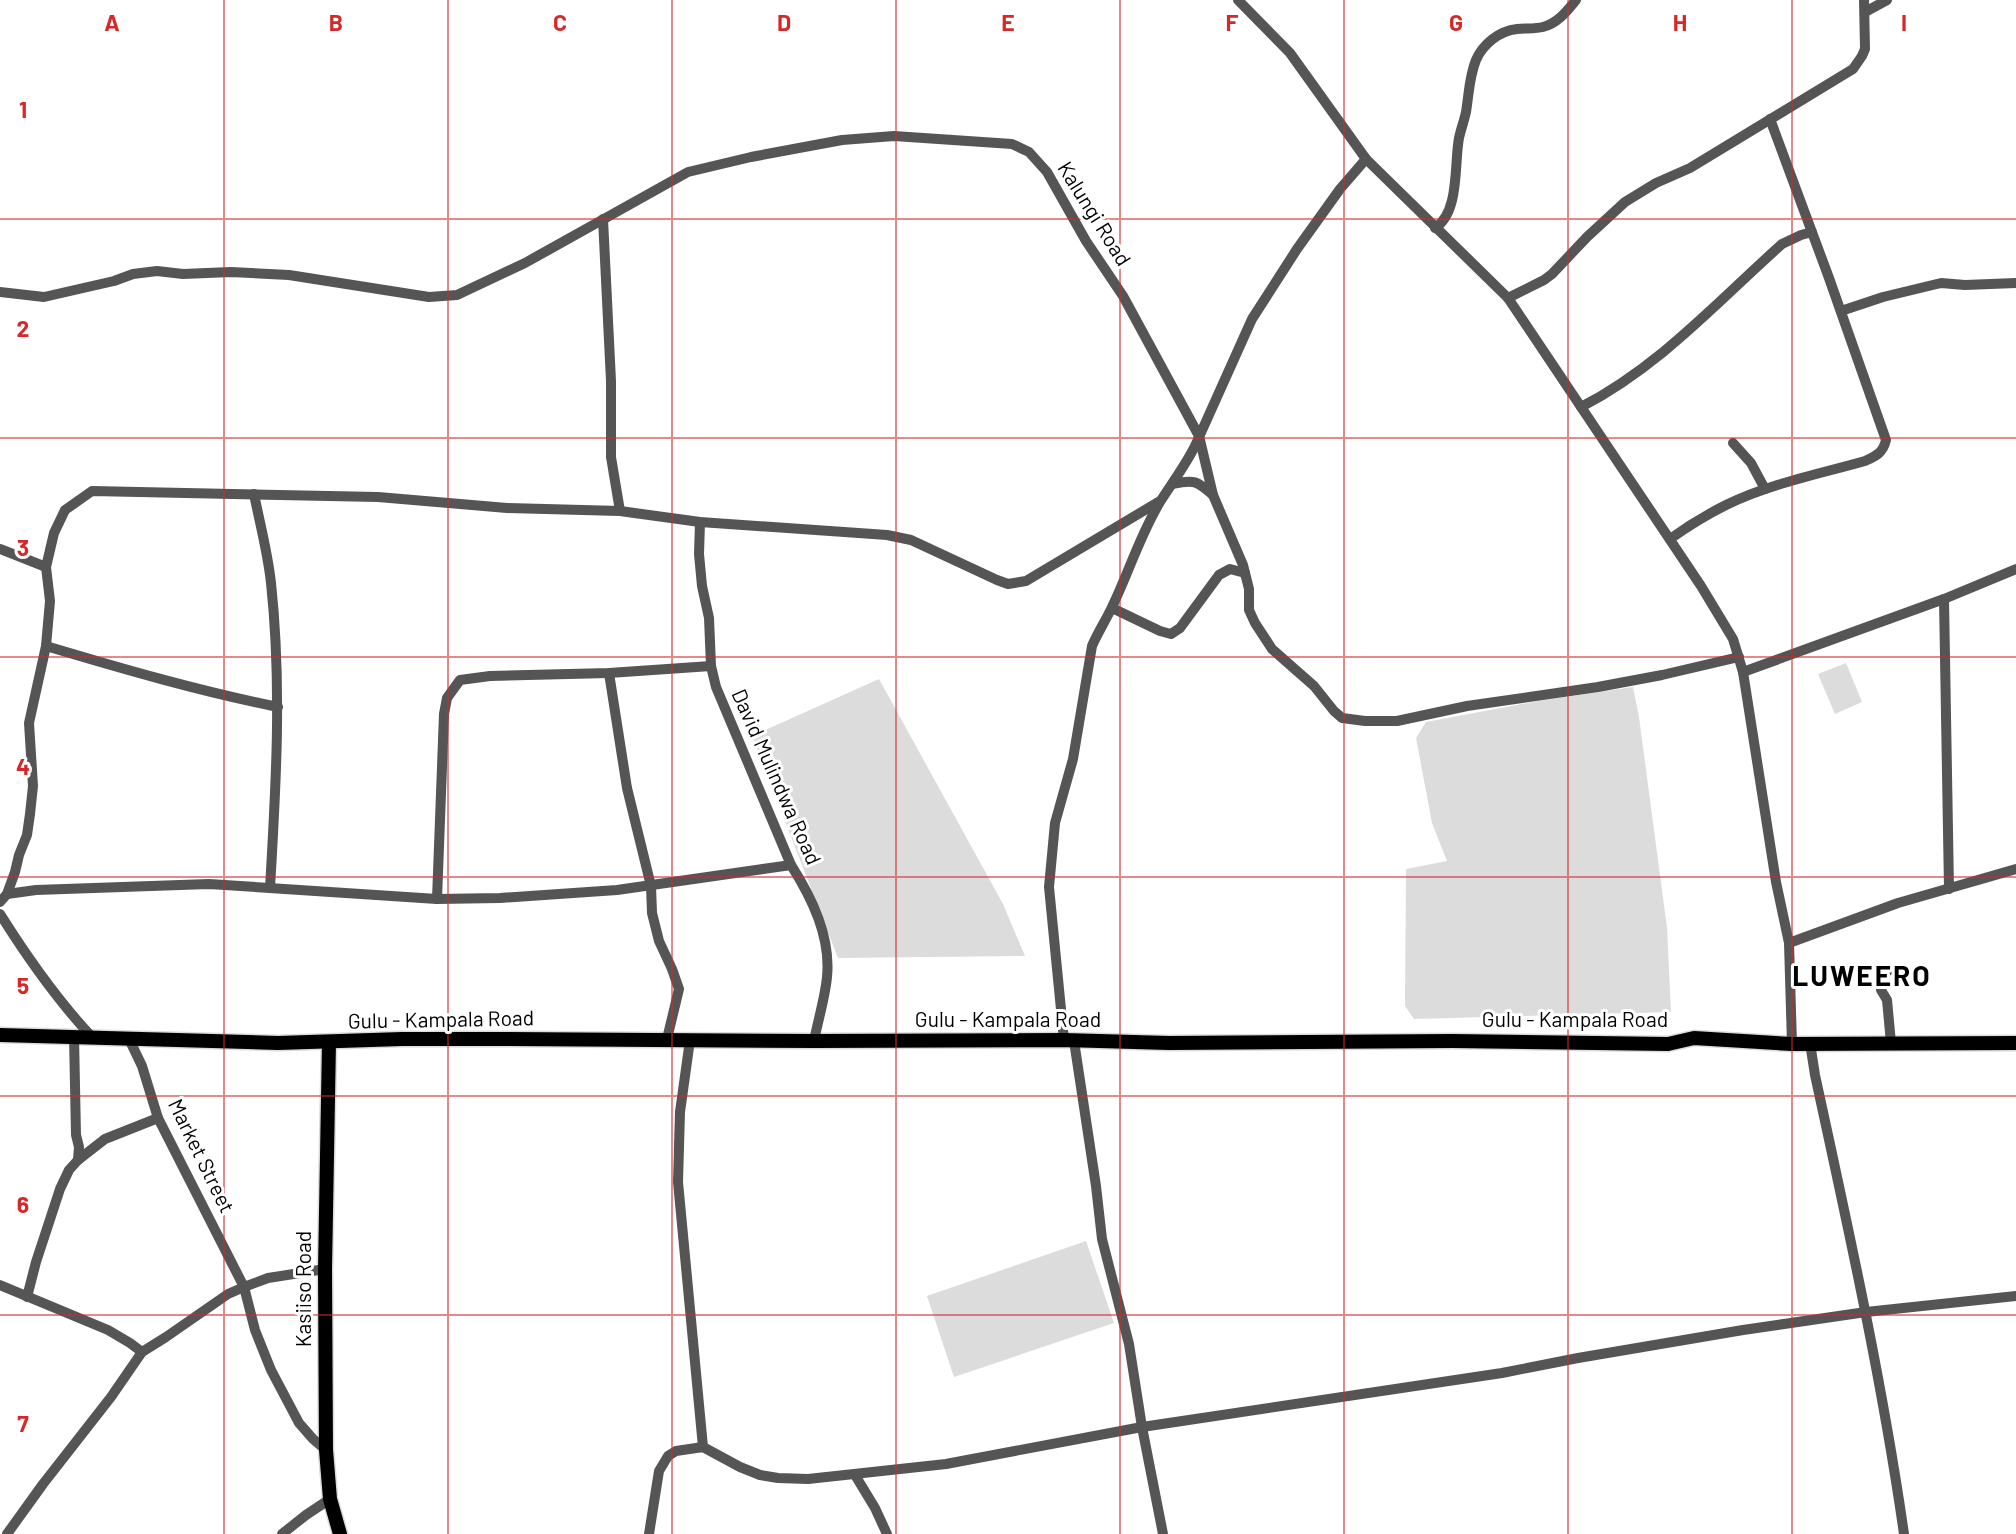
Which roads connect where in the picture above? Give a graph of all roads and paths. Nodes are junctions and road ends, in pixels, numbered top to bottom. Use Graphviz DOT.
graph roads {
  1 [pos="1238,0"];
  2 [pos="1576,0"];
  3 [pos="1886,0"];
  4 [pos="1865,6"];
  5 [pos="1770,120"];
  6 [pos="1366,159"];
  7 [pos="603,219"];
  8 [pos="1435,228"];
  9 [pos="1812,232"];
  10 [pos="2016,284"];
  11 [pos="0,292"];
  12 [pos="1508,298"];
  13 [pos="1840,311"];
  14 [pos="1581,407"];
  15 [pos="1199,436"];
  16 [pos="1733,443"];
  17 [pos="1173,484"];
  18 [pos="1765,489"];
  19 [pos="254,494"];
  20 [pos="1213,495"];
  21 [pos="1160,501"];
  22 [pos="620,511"];
  23 [pos="699,522"];
  24 [pos="1670,538"];
  25 [pos="0,549"];
  26 [pos="46,567"];
  27 [pos="2016,569"];
  28 [pos="1245,573"];
  29 [pos="1944,599"];
  30 [pos="1112,608"];
  31 [pos="46,646"];
  32 [pos="1739,657"];
  33 [pos="711,666"];
  34 [pos="1743,672"];
  35 [pos="609,673"];
  36 [pos="278,707"];
  37 [pos="791,865"];
  38 [pos="2016,869"];
  39 [pos="652,886"];
  40 [pos="270,888"];
  41 [pos="1949,889"];
  42 [pos="4,898"];
  43 [pos="437,899"];
  44 [pos="0,914"];
  45 [pos="1789,943"];
  46 [pos="1889,970"];
  47 [pos="0,1035"];
  48 [pos="74,1036"];
  49 [pos="92,1037"];
  50 [pos="667,1039"];
  51 [pos="129,1040"];
  52 [pos="690,1040"];
  53 [pos="1069,1040"];
  54 [pos="814,1041"];
  55 [pos="329,1042"];
  56 [pos="2016,1042"];
  57 [pos="1810,1043"];
  58 [pos="1891,1043"];
  59 [pos="1792,1044"];
  60 [pos="158,1118"];
  61 [pos="78,1160"];
  62 [pos="325,1269"];
  63 [pos="0,1285"];
  64 [pos="244,1287"];
  65 [pos="2016,1296"];
  66 [pos="27,1297"];
  67 [pos="1866,1312"];
  68 [pos="142,1352"];
  69 [pos="1142,1427"];
  70 [pos="703,1447"];
  71 [pos="326,1450"];
  72 [pos="855,1475"];
  73 [pos="330,1499"];
  74 [pos="7,1534"];
  75 [pos="282,1534"];
  76 [pos="340,1534"];
  77 [pos="649,1534"];
  78 [pos="887,1534"];
  79 [pos="1163,1534"];
  80 [pos="1904,1534"];
  1 -- 6 [label="street"];
  2 -- 8 [label="street"];
  3 -- 4 [label="street"];
  4 -- 5 [label="street"];
  5 -- 9 [label="street"];
  5 -- 12 [label="street"];
  6 -- 8 [label="street"];
  6 -- 15 [label="street"];
  7 -- 11 [label="street, Kalungi Road"];
  7 -- 15 [label="street, Kalungi Road"];
  7 -- 22 [label="street"];
  8 -- 12 [label="street"];
  9 -- 13 [label="street"];
  9 -- 14 [label="street"];
  10 -- 13 [label="street"];
  12 -- 14 [label="street"];
  13 -- 18 [label="street"];
  14 -- 24 [label="street"];
  15 -- 17 [label="street"];
  15 -- 20 [label="street, Kalungi Road"];
  16 -- 18 [label="street"];
  17 -- 20 [label="street"];
  17 -- 21 [label="street"];
  18 -- 24 [label="street"];
  19 -- 22 [label="street"];
  19 -- 26 [label="street"];
  19 -- 36 [label="street"];
  20 -- 28 [label="street, Kalungi Road"];
  21 -- 23 [label="street"];
  21 -- 30 [label="street"];
  22 -- 23 [label="street"];
  23 -- 33 [label="street, David Mulindwa Road"];
  24 -- 32 [label="street"];
  25 -- 26 [label="street"];
  26 -- 31 [label="street"];
  27 -- 29 [label="street"];
  28 -- 30 [label="street"];
  28 -- 32 [label="street, Kalungi Road"];
  29 -- 34 [label="street"];
  29 -- 41 [label="street"];
  30 -- 53 [label="street"];
  31 -- 36 [label="street"];
  31 -- 42 [label="street"];
  32 -- 34 [label="street"];
  33 -- 35 [label="street"];
  33 -- 37 [label="street, David Mulindwa Road"];
  34 -- 45 [label="street"];
  35 -- 39 [label="street"];
  35 -- 43 [label="street"];
  36 -- 40 [label="street"];
  37 -- 39 [label="street"];
  37 -- 54 [label="street, David Mulindwa Road"];
  38 -- 41 [label="street"];
  39 -- 43 [label="street"];
  39 -- 50 [label="street"];
  40 -- 42 [label="street"];
  40 -- 43 [label="street"];
  41 -- 45 [label="street"];
  44 -- 49 [label="street"];
  45 -- 59 [label="street"];
  46 -- 58 [label="street"];
  47 -- 48 [label="main road, Gulu - Kampala Road"];
  48 -- 49 [label="main road, Gulu - Kampala Road"];
  48 -- 61 [label="street"];
  49 -- 51 [label="main road, Gulu - Kampala Road"];
  50 -- 52 [label="main road, Gulu - Kampala Road"];
  50 -- 55 [label="main road, Gulu - Kampala Road"];
  51 -- 55 [label="main road, Gulu - Kampala Road"];
  51 -- 60 [label="street, Market Street"];
  52 -- 54 [label="main road, Gulu - Kampala Road"];
  52 -- 70 [label="street"];
  53 -- 54 [label="main road, Gulu - Kampala Road"];
  53 -- 59 [label="main road, Gulu - Kampala Road"];
  53 -- 69 [label="street"];
  55 -- 62 [label="main road, Kasiiso Road"];
  56 -- 58 [label="main road, Gulu - Kampala Road"];
  57 -- 58 [label="main road, Gulu - Kampala Road"];
  57 -- 59 [label="main road, Gulu - Kampala Road"];
  57 -- 67 [label="street"];
  60 -- 61 [label="street"];
  60 -- 64 [label="street, Market Street"];
  61 -- 66 [label="street"];
  62 -- 64 [label="street"];
  62 -- 71 [label="main road, Kasiiso Road"];
  63 -- 66 [label="street"];
  64 -- 68 [label="street"];
  64 -- 71 [label="street, Market Street"];
  65 -- 67 [label="street"];
  66 -- 68 [label="street"];
  67 -- 69 [label="street"];
  67 -- 80 [label="street"];
  68 -- 74 [label="street"];
  69 -- 72 [label="street"];
  69 -- 79 [label="street"];
  70 -- 72 [label="street"];
  70 -- 77 [label="street"];
  71 -- 73 [label="main road, Kasiiso Road"];
  72 -- 78 [label="street"];
  73 -- 75 [label="street"];
  73 -- 76 [label="main road, Kasiiso Road"];
}
